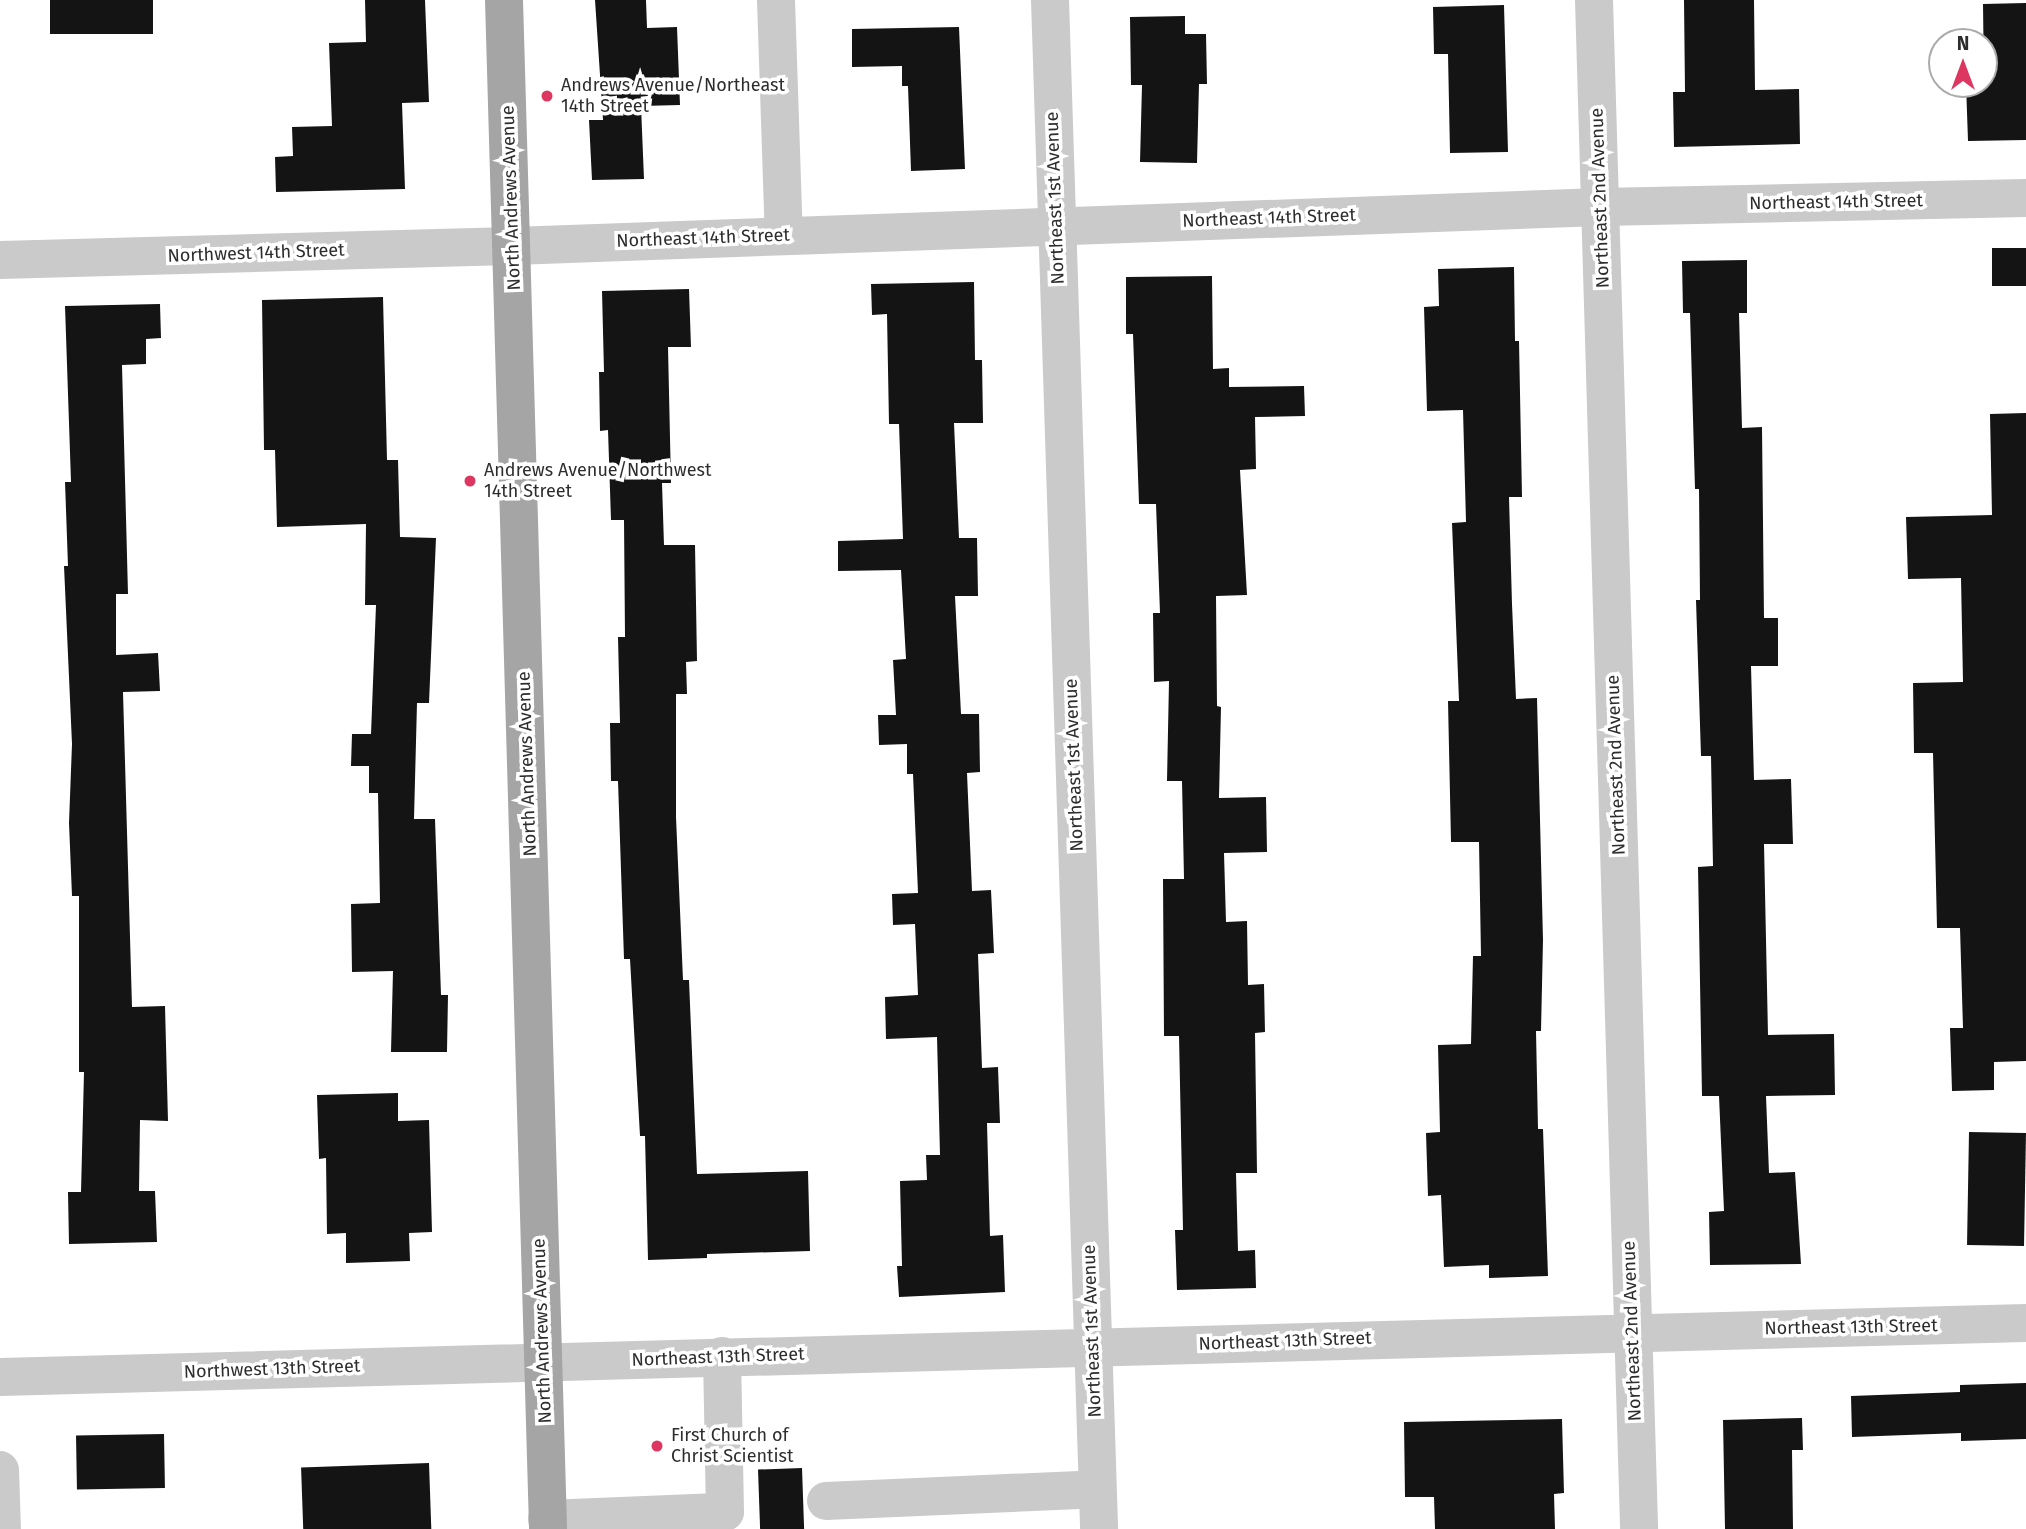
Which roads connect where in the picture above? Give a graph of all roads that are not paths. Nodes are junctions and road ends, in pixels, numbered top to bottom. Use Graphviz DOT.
graph roads {
  1 [pos="504,0"];
  2 [pos="776,0"];
  3 [pos="1050,0"];
  4 [pos="1594,0"];
  5 [pos="2026,198"];
  6 [pos="1601,206"];
  7 [pos="1056,226"];
  8 [pos="784,235"];
  9 [pos="513,246"];
  10 [pos="0,260"];
  11 [pos="2026,1323"];
  12 [pos="1631,1331"];
  13 [pos="1093,1346"];
  14 [pos="722,1356"];
  15 [pos="543,1362"];
  16 [pos="0,1377"];
  17 [pos="0,1470"];
  18 [pos="1097,1489"];
  19 [pos="826,1501"];
  20 [pos="547,1524"];
  21 [pos="2,1529"];
  22 [pos="1099,1529"];
  23 [pos="1639,1529"];
  1 -- 9 [label="main road, North Andrews Avenue"];
  2 -- 8 [label="street"];
  3 -- 7 [label="street, Northeast 1st Avenue"];
  4 -- 6 [label="street, Northeast 2nd Avenue"];
  5 -- 6 [label="street, Northeast 14th Street"];
  6 -- 7 [label="street, Northeast 14th Street"];
  6 -- 12 [label="street, Northeast 2nd Avenue"];
  7 -- 8 [label="street, Northeast 14th Street"];
  7 -- 13 [label="street, Northeast 1st Avenue"];
  8 -- 9 [label="street, Northeast 14th Street"];
  9 -- 10 [label="street, Northwest 14th Street"];
  9 -- 15 [label="main road, North Andrews Avenue"];
  11 -- 12 [label="street, Northeast 13th Street"];
  12 -- 13 [label="street, Northeast 13th Street"];
  12 -- 23 [label="street, Northeast 2nd Avenue"];
  13 -- 14 [label="street, Northeast 13th Street"];
  13 -- 18 [label="street, Northeast 1st Avenue"];
  14 -- 15 [label="street, Northeast 13th Street"];
  14 -- 20 [label="street"];
  15 -- 16 [label="street, Northwest 13th Street"];
  15 -- 20 [label="main road, North Andrews Avenue"];
  17 -- 21 [label="street"];
  18 -- 19 [label="street"];
  18 -- 22 [label="street, Northeast 1st Avenue"];
}
